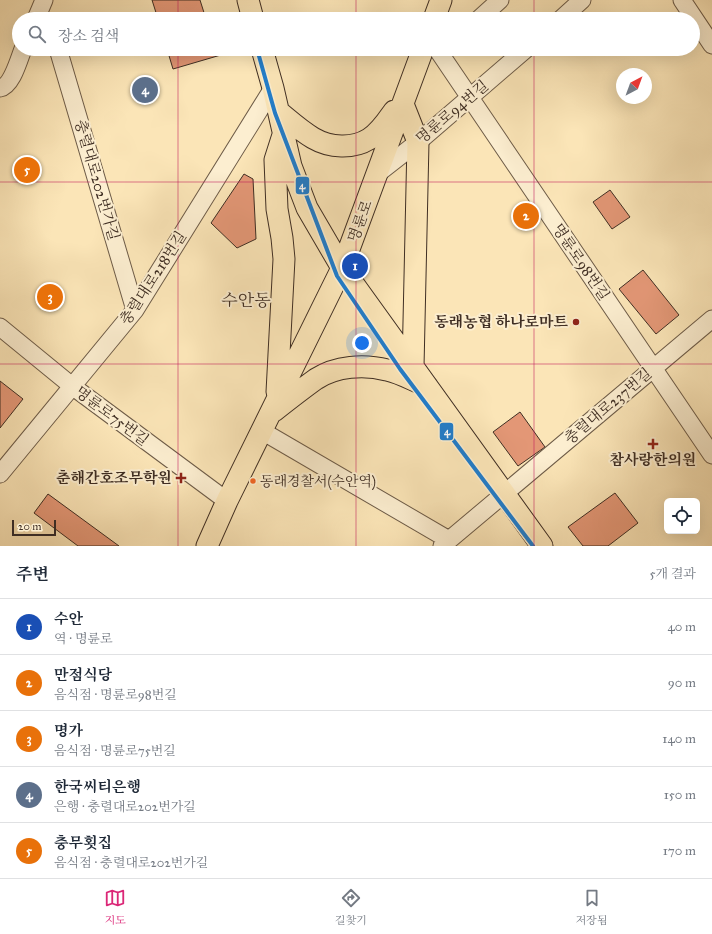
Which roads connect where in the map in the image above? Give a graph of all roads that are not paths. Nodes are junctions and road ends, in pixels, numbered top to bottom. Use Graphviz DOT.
graph roads {
  1 [pos="44,0"];
  2 [pos="248,0"];
  3 [pos="441,0"];
  4 [pos="500,0"];
  5 [pos="582,0"];
  6 [pos="682,0"];
  7 [pos="39,12"];
  8 [pos="47,12"];
  9 [pos="251,12"];
  10 [pos="437,12"];
  11 [pos="487,12"];
  12 [pos="568,12"];
  13 [pos="690,12"];
  14 [pos="700,27"];
  15 [pos="712,45"];
  16 [pos="21,56"];
  17 [pos="60,56"];
  18 [pos="264,56"];
  19 [pos="433,56"];
  20 [pos="441,56"];
  21 [pos="518,56"];
  22 [pos="0,88"];
  23 [pos="273,88"];
  24 [pos="405,98"];
  25 [pos="470,98"];
  26 [pos="278,112"];
  27 [pos="284,133"];
  28 [pos="418,142"];
  29 [pos="377,174"];
  30 [pos="342,268"];
  31 [pos="136,310"];
  32 [pos="712,320"];
  33 [pos="0,327"];
  34 [pos="413,368"];
  35 [pos="653,368"];
  36 [pos="72,386"];
  37 [pos="427,386"];
  38 [pos="270,415"];
  39 [pos="712,454"];
  40 [pos="0,474"];
  41 [pos="504,493"];
  42 [pos="227,501"];
  43 [pos="446,543"];
  44 [pos="207,546"];
  45 [pos="542,546"];
  1 -- 7 [label="street"];
  1 -- 8 [label="street"];
  2 -- 9 [label="main road"];
  3 -- 10 [label="main road"];
  4 -- 11 [label="street"];
  5 -- 12 [label="street"];
  6 -- 13 [label="street"];
  14 -- 15 [label="street"];
  16 -- 22 [label="street"];
  17 -- 31 [label="street, 충렬대로202번가길"];
  18 -- 23 [label="main road"];
  19 -- 24 [label="main road, 명륜로"];
  20 -- 25 [label="street, 명륜로98번길"];
  21 -- 25 [label="street, 명륜로94번길"];
  23 -- 26 [label="main road"];
  23 -- 31 [label="street, 충렬대로218번길"];
  24 -- 26 [label="main road"];
  24 -- 28 [label="main road"];
  24 -- 29 [label="main road, 명륜로"];
  25 -- 28 [label="street, 명륜로94번길"];
  25 -- 35 [label="street, 명륜로98번길"];
  26 -- 27 [label="main road"];
  27 -- 30 [label="main road"];
  27 -- 38 [label="main road"];
  28 -- 29 [label="street, 명륜로94번길"];
  28 -- 34 [label="main road"];
  29 -- 30 [label="main road, 명륜로"];
  30 -- 34 [label="main road"];
  30 -- 38 [label="main road, 명륜로"];
  31 -- 36 [label="street, 충렬대로218번길"];
  32 -- 35 [label="street, 충렬대로237번길"];
  33 -- 36 [label="street, 명륜로75번길"];
  34 -- 37 [label="main road"];
  35 -- 39 [label="street, 명륜로98번길"];
  35 -- 41 [label="street, 충렬대로237번길"];
  36 -- 40 [label="street, 충렬대로218번길"];
  36 -- 42 [label="street, 명륜로75번길"];
  37 -- 38 [label="main road"];
  37 -- 41 [label="main road"];
  38 -- 42 [label="main road, 명륜로"];
  38 -- 43 [label="street"];
  41 -- 43 [label="street, 충렬대로237번길"];
  41 -- 45 [label="main road"];
  42 -- 44 [label="main road, 명륜로"];
}
